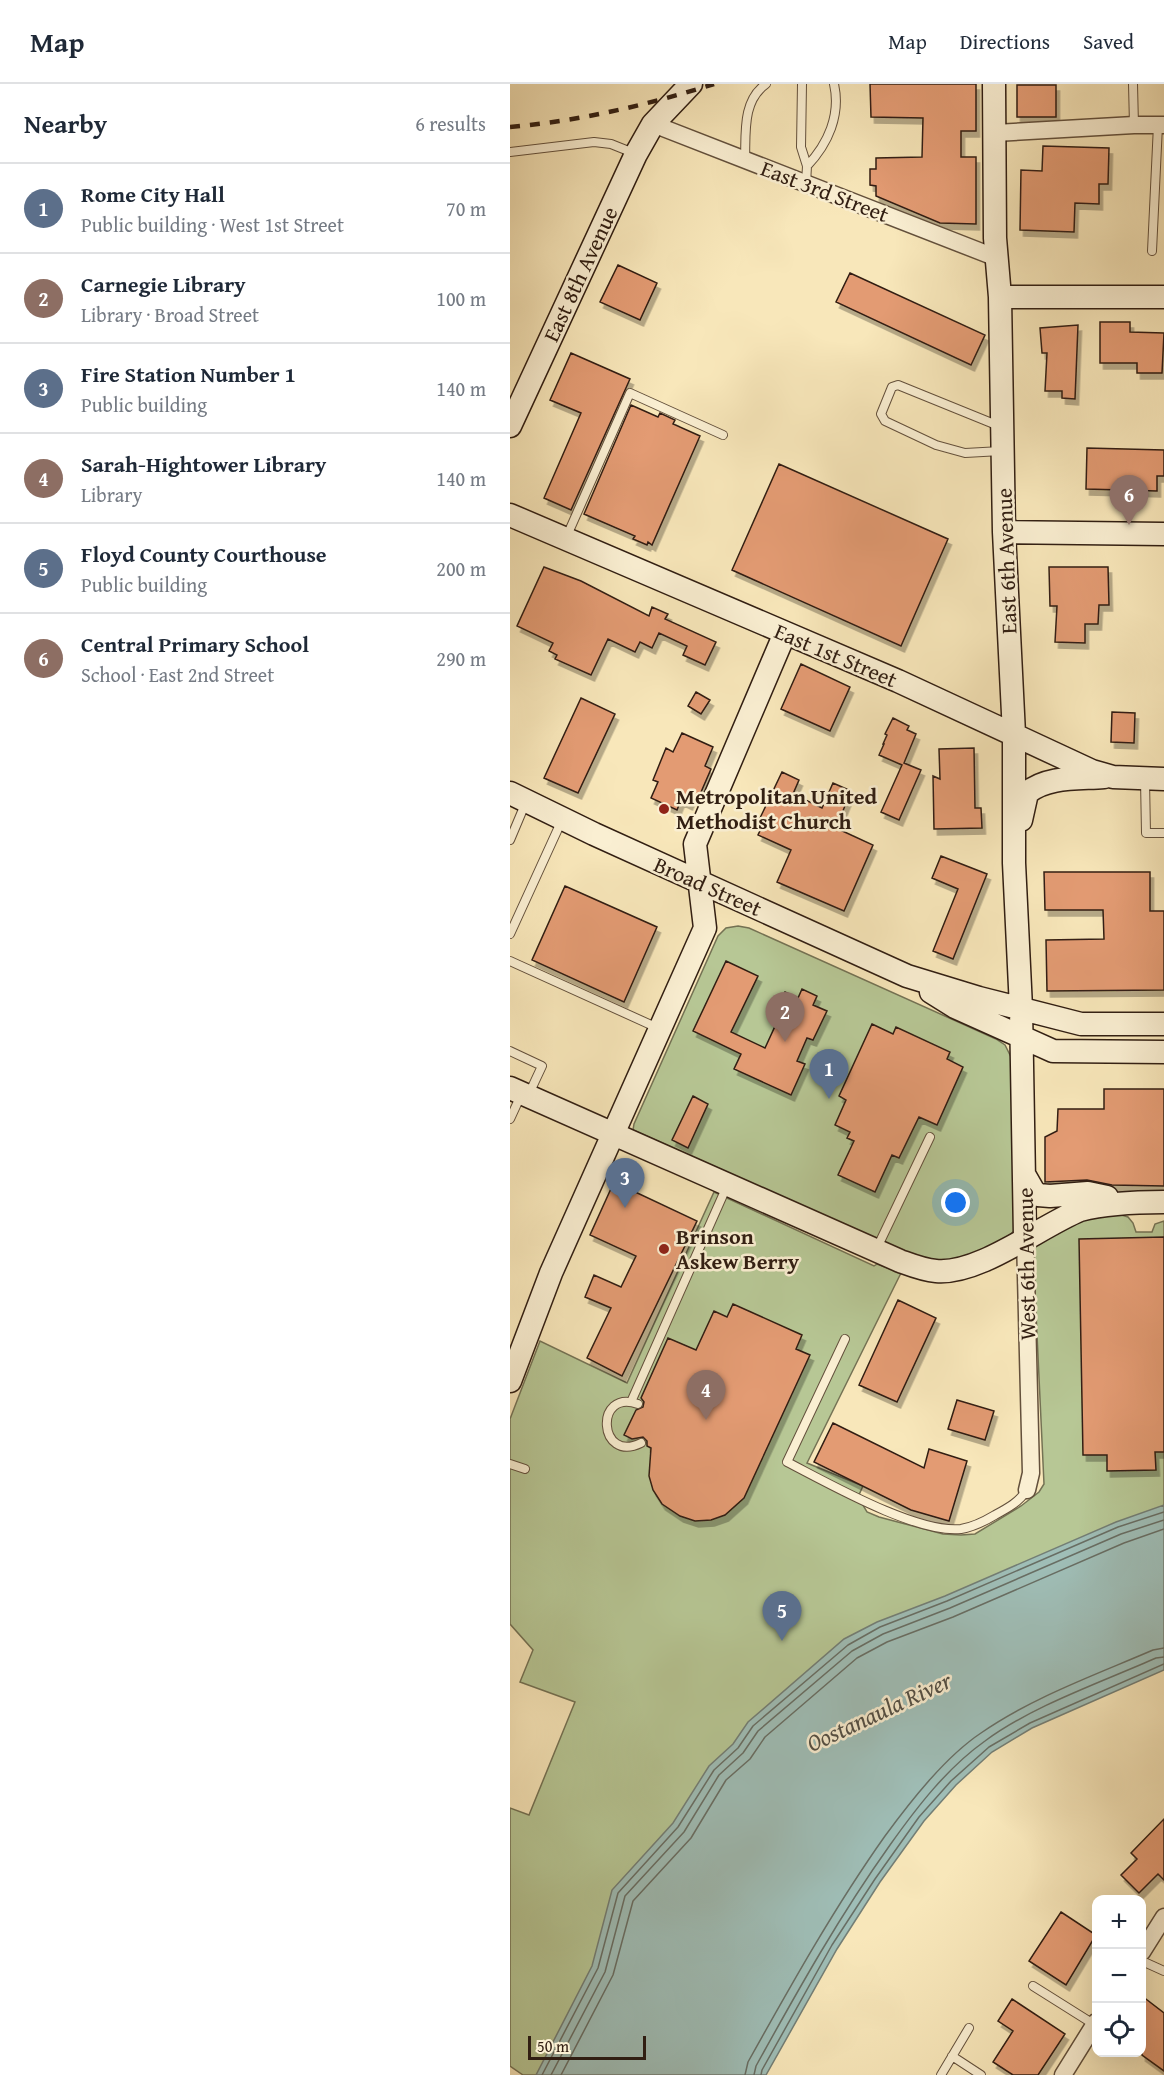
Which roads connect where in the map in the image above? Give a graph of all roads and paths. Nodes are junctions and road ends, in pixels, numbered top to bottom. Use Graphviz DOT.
graph roads {
  1 [pos="692,84"];
  2 [pos="766,84"];
  3 [pos="802,84"];
  4 [pos="834,84"];
  5 [pos="994,84"];
  6 [pos="1133,84"];
  7 [pos="653,124"];
  8 [pos="1134,125"];
  9 [pos="1161,125"];
  10 [pos="995,134"];
  11 [pos="510,152"];
  12 [pos="636,154"];
  13 [pos="745,160"];
  14 [pos="807,166"];
  15 [pos="806,184"];
  16 [pos="1152,251"];
  17 [pos="997,258"];
  18 [pos="1000,297"];
  19 [pos="1164,297"];
  20 [pos="510,426"];
  21 [pos="1002,427"];
  22 [pos="723,435"];
  23 [pos="1003,451"];
  24 [pos="510,515"];
  25 [pos="1004,532"];
  26 [pos="1164,534"];
  27 [pos="566,539"];
  28 [pos="784,633"];
  29 [pos="1014,734"];
  30 [pos="1113,777"];
  31 [pos="1154,779"];
  32 [pos="518,797"];
  33 [pos="563,819"];
  34 [pos="1164,833"];
  35 [pos="510,840"];
  36 [pos="1014,863"];
  37 [pos="698,881"];
  38 [pos="510,934"];
  39 [pos="510,961"];
  40 [pos="907,976"];
  41 [pos="1021,1008"];
  42 [pos="1164,1024"];
  43 [pos="660,1029"];
  44 [pos="1021,1038"];
  45 [pos="510,1051"];
  46 [pos="1164,1052"];
  47 [pos="520,1092"];
  48 [pos="510,1119"];
  49 [pos="613,1134"];
  50 [pos="930,1137"];
  51 [pos="1025,1176"];
  52 [pos="728,1184"];
  53 [pos="1132,1202"];
  54 [pos="1164,1202"];
  55 [pos="1025,1237"];
  56 [pos="875,1250"];
  57 [pos="845,1339"];
  58 [pos="517,1343"];
  59 [pos="510,1381"];
  60 [pos="641,1443"];
  61 [pos="510,1464"];
  62 [pos="525,1469"];
  63 [pos="1027,1490"];
  64 [pos="1164,1917"];
  65 [pos="1144,1949"];
  66 [pos="1146,1963"];
  67 [pos="1164,1971"];
  68 [pos="1033,1986"];
  69 [pos="1092,2022"];
  70 [pos="969,2028"];
  71 [pos="1092,2030"];
  72 [pos="952,2056"];
  73 [pos="940,2075"];
  74 [pos="981,2075"];
  75 [pos="1063,2075"];
  1 -- 7 [label="street, East 8th Avenue"];
  2 -- 13 [label="lane"];
  3 -- 14 [label="lane"];
  4 -- 14 [label="lane"];
  5 -- 10 [label="street, East 6th Avenue"];
  6 -- 8 [label="lane"];
  7 -- 12 [label="street, East 8th Avenue"];
  7 -- 13 [label="street, East 3rd Street"];
  8 -- 9 [label="street"];
  8 -- 10 [label="street"];
  9 -- 16 [label="lane"];
  10 -- 17 [label="street, East 6th Avenue"];
  11 -- 12 [label="lane"];
  12 -- 20 [label="street, East 8th Avenue"];
  13 -- 15 [label="street, East 3rd Street"];
  14 -- 15 [label="lane"];
  15 -- 17 [label="street, East 3rd Street"];
  17 -- 18 [label="street, East 6th Avenue"];
  18 -- 19 [label="street"];
  18 -- 21 [label="street, East 6th Avenue"];
  21 -- 23 [label="street, East 6th Avenue"];
  21 -- 23 [label="lane"];
  22 -- 27 [label="lane"];
  23 -- 25 [label="street, East 6th Avenue"];
  24 -- 27 [label="street, East 1st Street"];
  25 -- 26 [label="street"];
  25 -- 29 [label="street, East 6th Avenue"];
  27 -- 28 [label="street, East 1st Street"];
  28 -- 29 [label="street, East 1st Street"];
  28 -- 37 [label="street"];
  29 -- 30 [label="street, East 1st Street"];
  29 -- 36 [label="street, East 6th Avenue"];
  30 -- 31 [label="street, East 1st Street"];
  30 -- 36 [label="street"];
  31 -- 34 [label="lane"];
  32 -- 33 [label="street, Broad Street"];
  32 -- 35 [label="lane"];
  33 -- 37 [label="street, Broad Street"];
  33 -- 38 [label="lane"];
  36 -- 41 [label="street, East 6th Avenue"];
  37 -- 40 [label="street, Broad Street"];
  37 -- 43 [label="street"];
  39 -- 43 [label="lane"];
  40 -- 41 [label="street, Broad Street"];
  40 -- 44 [label="street, Broad Street"];
  41 -- 42 [label="street, Broad Street"];
  41 -- 44 [label="street, East 6th Avenue"];
  43 -- 49 [label="street"];
  44 -- 46 [label="street, Broad Street"];
  44 -- 51 [label="street, West 6th Avenue"];
  45 -- 47 [label="lane"];
  47 -- 48 [label="lane"];
  47 -- 49 [label="street"];
  49 -- 52 [label="street"];
  49 -- 58 [label="street"];
  50 -- 56 [label="lane"];
  51 -- 53 [label="street"];
  51 -- 55 [label="street, West 6th Avenue"];
  52 -- 56 [label="street"];
  52 -- 60 [label="lane"];
  53 -- 54 [label="street"];
  53 -- 55 [label="street"];
  55 -- 56 [label="street"];
  55 -- 63 [label="street, West 6th Avenue"];
  57 -- 63 [label="lane"];
  58 -- 59 [label="street"];
  61 -- 62 [label="lane"];
  64 -- 65 [label="street"];
  66 -- 67 [label="lane"];
  68 -- 69 [label="lane"];
  70 -- 72 [label="lane"];
  71 -- 75 [label="street"];
  72 -- 73 [label="lane"];
  72 -- 74 [label="lane"];
}
